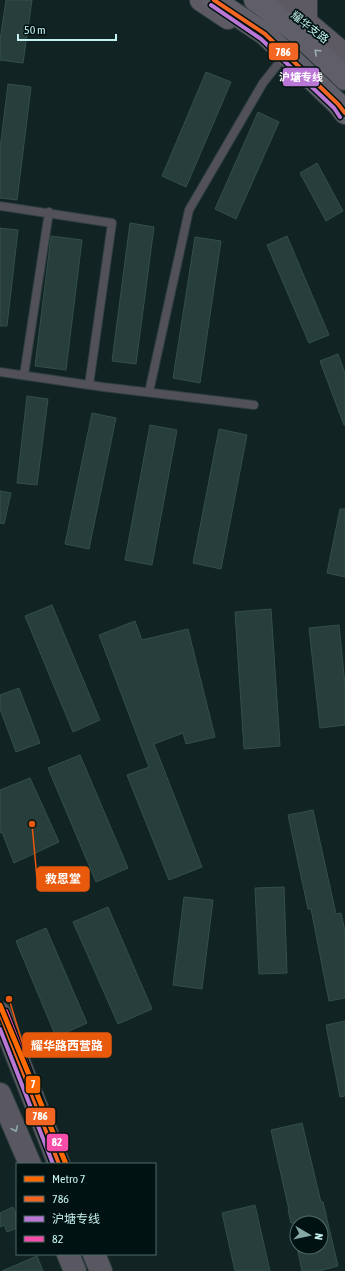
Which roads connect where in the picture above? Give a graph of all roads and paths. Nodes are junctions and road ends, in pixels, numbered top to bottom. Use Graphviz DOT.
graph roads {
  1 [pos="201,0"];
  2 [pos="214,0"];
  3 [pos="255,0"];
  4 [pos="275,0"];
  5 [pos="306,0"];
  6 [pos="306,22"];
  7 [pos="345,55"];
  8 [pos="282,59"];
  9 [pos="345,79"];
  10 [pos="345,113"];
  11 [pos="345,126"];
  12 [pos="0,206"];
  13 [pos="49,212"];
  14 [pos="0,372"];
  15 [pos="24,376"];
  16 [pos="89,385"];
  17 [pos="149,392"];
  18 [pos="254,405"];
  19 [pos="0,1013"];
  20 [pos="0,1094"];
  21 [pos="30,1163"];
  22 [pos="59,1163"];
  23 [pos="68,1255"];
  24 [pos="94,1255"];
  25 [pos="75,1271"];
  26 [pos="101,1271"];
  1 -- 8 [label="street"];
  2 -- 10 [label="highway"];
  9 -- 3 [label="highway, one-way"];
  4 -- 6 [label="street, 耀华支路"];
  5 -- 6 [label="street"];
  6 -- 7 [label="street, 耀华支路"];
  8 -- 11 [label="street"];
  8 -- 17 [label="lane"];
  12 -- 13 [label="lane"];
  13 -- 15 [label="lane"];
  13 -- 16 [label="lane"];
  14 -- 15 [label="lane"];
  15 -- 16 [label="lane"];
  16 -- 17 [label="lane"];
  17 -- 18 [label="lane"];
  19 -- 22 [label="main road"];
  20 -- 21 [label="main road, one-way"];
  23 -- 25 [label="main road"];
  24 -- 26 [label="main road"];
}
